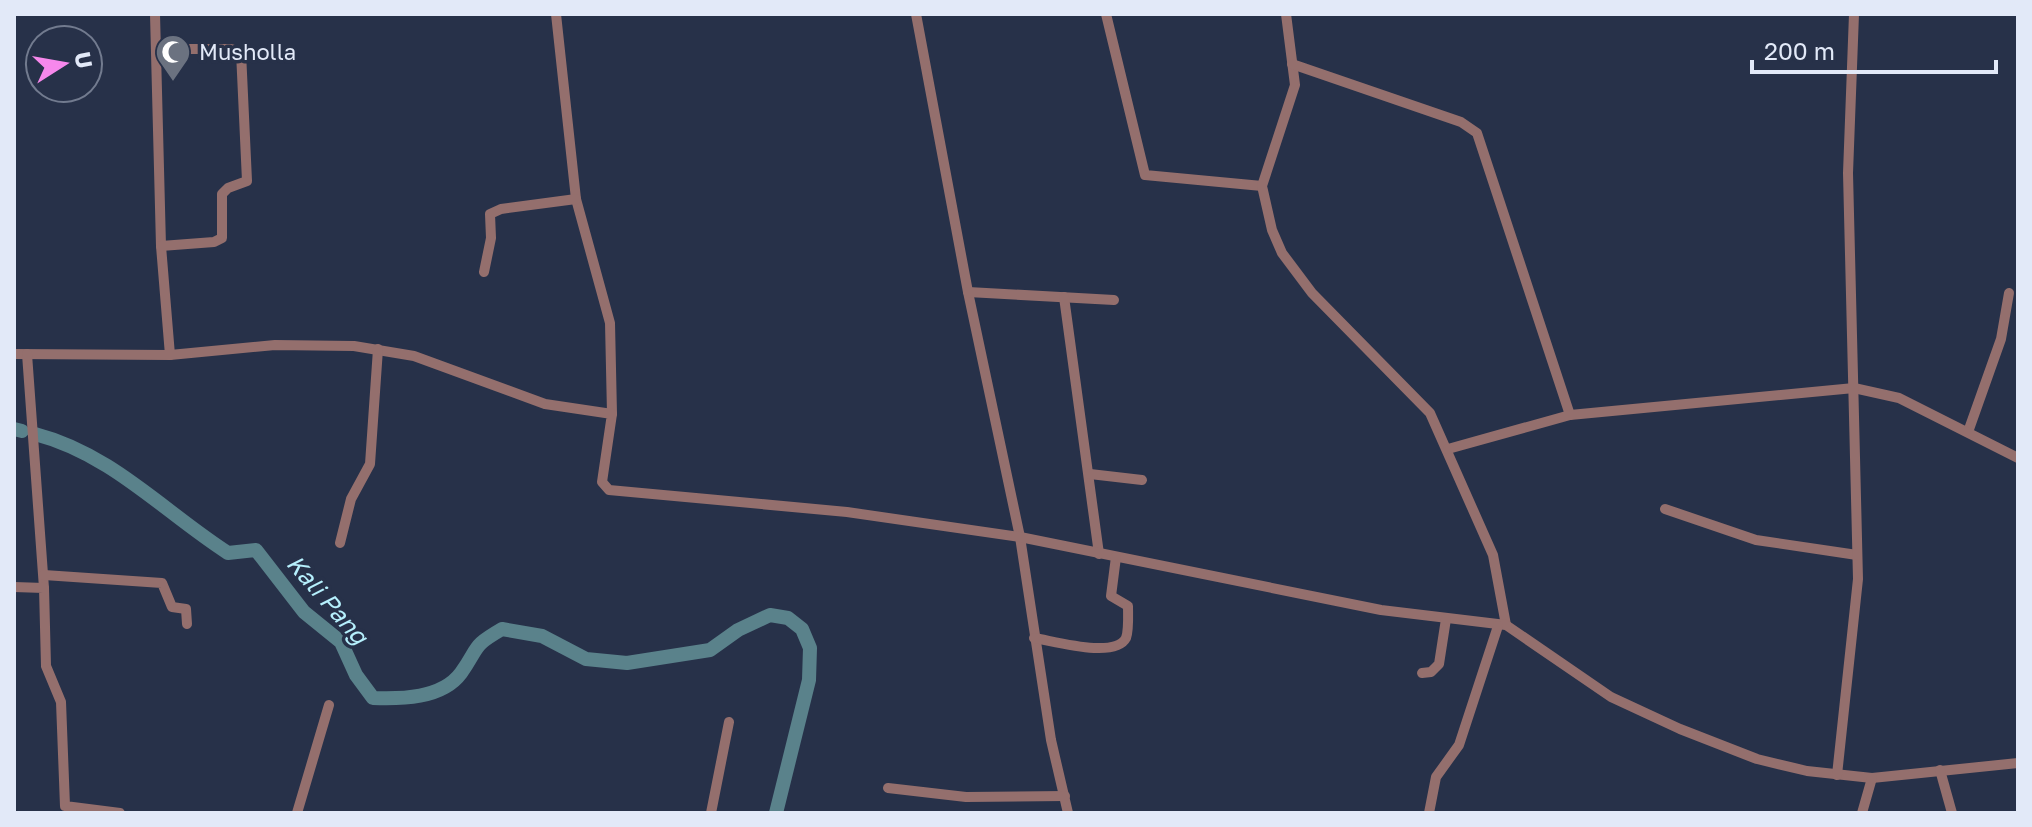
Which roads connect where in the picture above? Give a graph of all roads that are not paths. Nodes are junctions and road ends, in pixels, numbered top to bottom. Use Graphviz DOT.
graph roads {
  1 [pos="155,14"];
  2 [pos="556,14"];
  3 [pos="916,14"];
  4 [pos="1106,14"];
  5 [pos="1286,14"];
  6 [pos="1854,14"];
  7 [pos="156,49"];
  8 [pos="1292,64"];
  9 [pos="1262,186"];
  10 [pos="576,199"];
  11 [pos="161,246"];
  12 [pos="484,272"];
  13 [pos="968,292"];
  14 [pos="2009,293"];
  15 [pos="1064,297"];
  16 [pos="1114,300"];
  17 [pos="378,349"];
  18 [pos="14,354"];
  19 [pos="27,354"];
  20 [pos="170,355"];
  21 [pos="1854,388"];
  22 [pos="612,414"];
  23 [pos="1566,417"];
  24 [pos="1968,432"];
  25 [pos="1448,449"];
  26 [pos="2018,458"];
  27 [pos="1090,474"];
  28 [pos="1142,480"];
  29 [pos="1665,509"];
  30 [pos="1020,537"];
  31 [pos="340,543"];
  32 [pos="1099,554"];
  33 [pos="1857,555"];
  34 [pos="1116,557"];
  35 [pos="44,575"];
  36 [pos="14,587"];
  37 [pos="44,588"];
  38 [pos="1446,619"];
  39 [pos="187,624"];
  40 [pos="1502,625"];
  41 [pos="1034,638"];
  42 [pos="1422,673"];
  43 [pos="329,705"];
  44 [pos="729,722"];
  45 [pos="2018,763"];
  46 [pos="1940,770"];
  47 [pos="1837,775"];
  48 [pos="1872,778"];
  49 [pos="888,788"];
  50 [pos="1065,796"];
  51 [pos="65,810"];
  52 [pos="120,813"];
  53 [pos="297,813"];
  54 [pos="711,813"];
  55 [pos="1068,813"];
  56 [pos="1429,813"];
  57 [pos="1862,813"];
  58 [pos="1952,813"];
  1 -- 7 [label="street"];
  2 -- 10 [label="street"];
  3 -- 13 [label="street"];
  4 -- 9 [label="street"];
  5 -- 8 [label="street"];
  6 -- 21 [label="street"];
  7 -- 11 [label="street"];
  7 -- 11 [label="street"];
  8 -- 9 [label="street"];
  8 -- 23 [label="street"];
  9 -- 25 [label="street"];
  10 -- 12 [label="street"];
  10 -- 22 [label="street"];
  11 -- 20 [label="street"];
  13 -- 15 [label="street"];
  13 -- 30 [label="street"];
  14 -- 24 [label="street"];
  15 -- 16 [label="street"];
  15 -- 27 [label="street"];
  17 -- 20 [label="street"];
  17 -- 22 [label="street"];
  17 -- 31 [label="street"];
  18 -- 19 [label="street"];
  19 -- 20 [label="street"];
  19 -- 35 [label="street"];
  21 -- 23 [label="street"];
  21 -- 24 [label="street"];
  21 -- 33 [label="street"];
  22 -- 30 [label="street"];
  23 -- 25 [label="street"];
  24 -- 26 [label="street"];
  25 -- 40 [label="street"];
  27 -- 28 [label="street"];
  27 -- 32 [label="street"];
  29 -- 33 [label="street"];
  30 -- 32 [label="street"];
  30 -- 41 [label="street"];
  32 -- 34 [label="street"];
  33 -- 47 [label="street"];
  34 -- 38 [label="street"];
  34 -- 41 [label="street"];
  35 -- 37 [label="street"];
  35 -- 39 [label="street"];
  36 -- 37 [label="street"];
  37 -- 51 [label="street"];
  38 -- 40 [label="street"];
  38 -- 42 [label="street"];
  40 -- 47 [label="street"];
  40 -- 56 [label="street"];
  41 -- 50 [label="street"];
  43 -- 53 [label="street"];
  44 -- 54 [label="street"];
  45 -- 46 [label="street"];
  46 -- 48 [label="street"];
  46 -- 58 [label="street"];
  47 -- 48 [label="street"];
  48 -- 57 [label="street"];
  49 -- 50 [label="street"];
  50 -- 55 [label="street"];
  51 -- 52 [label="street"];
}
